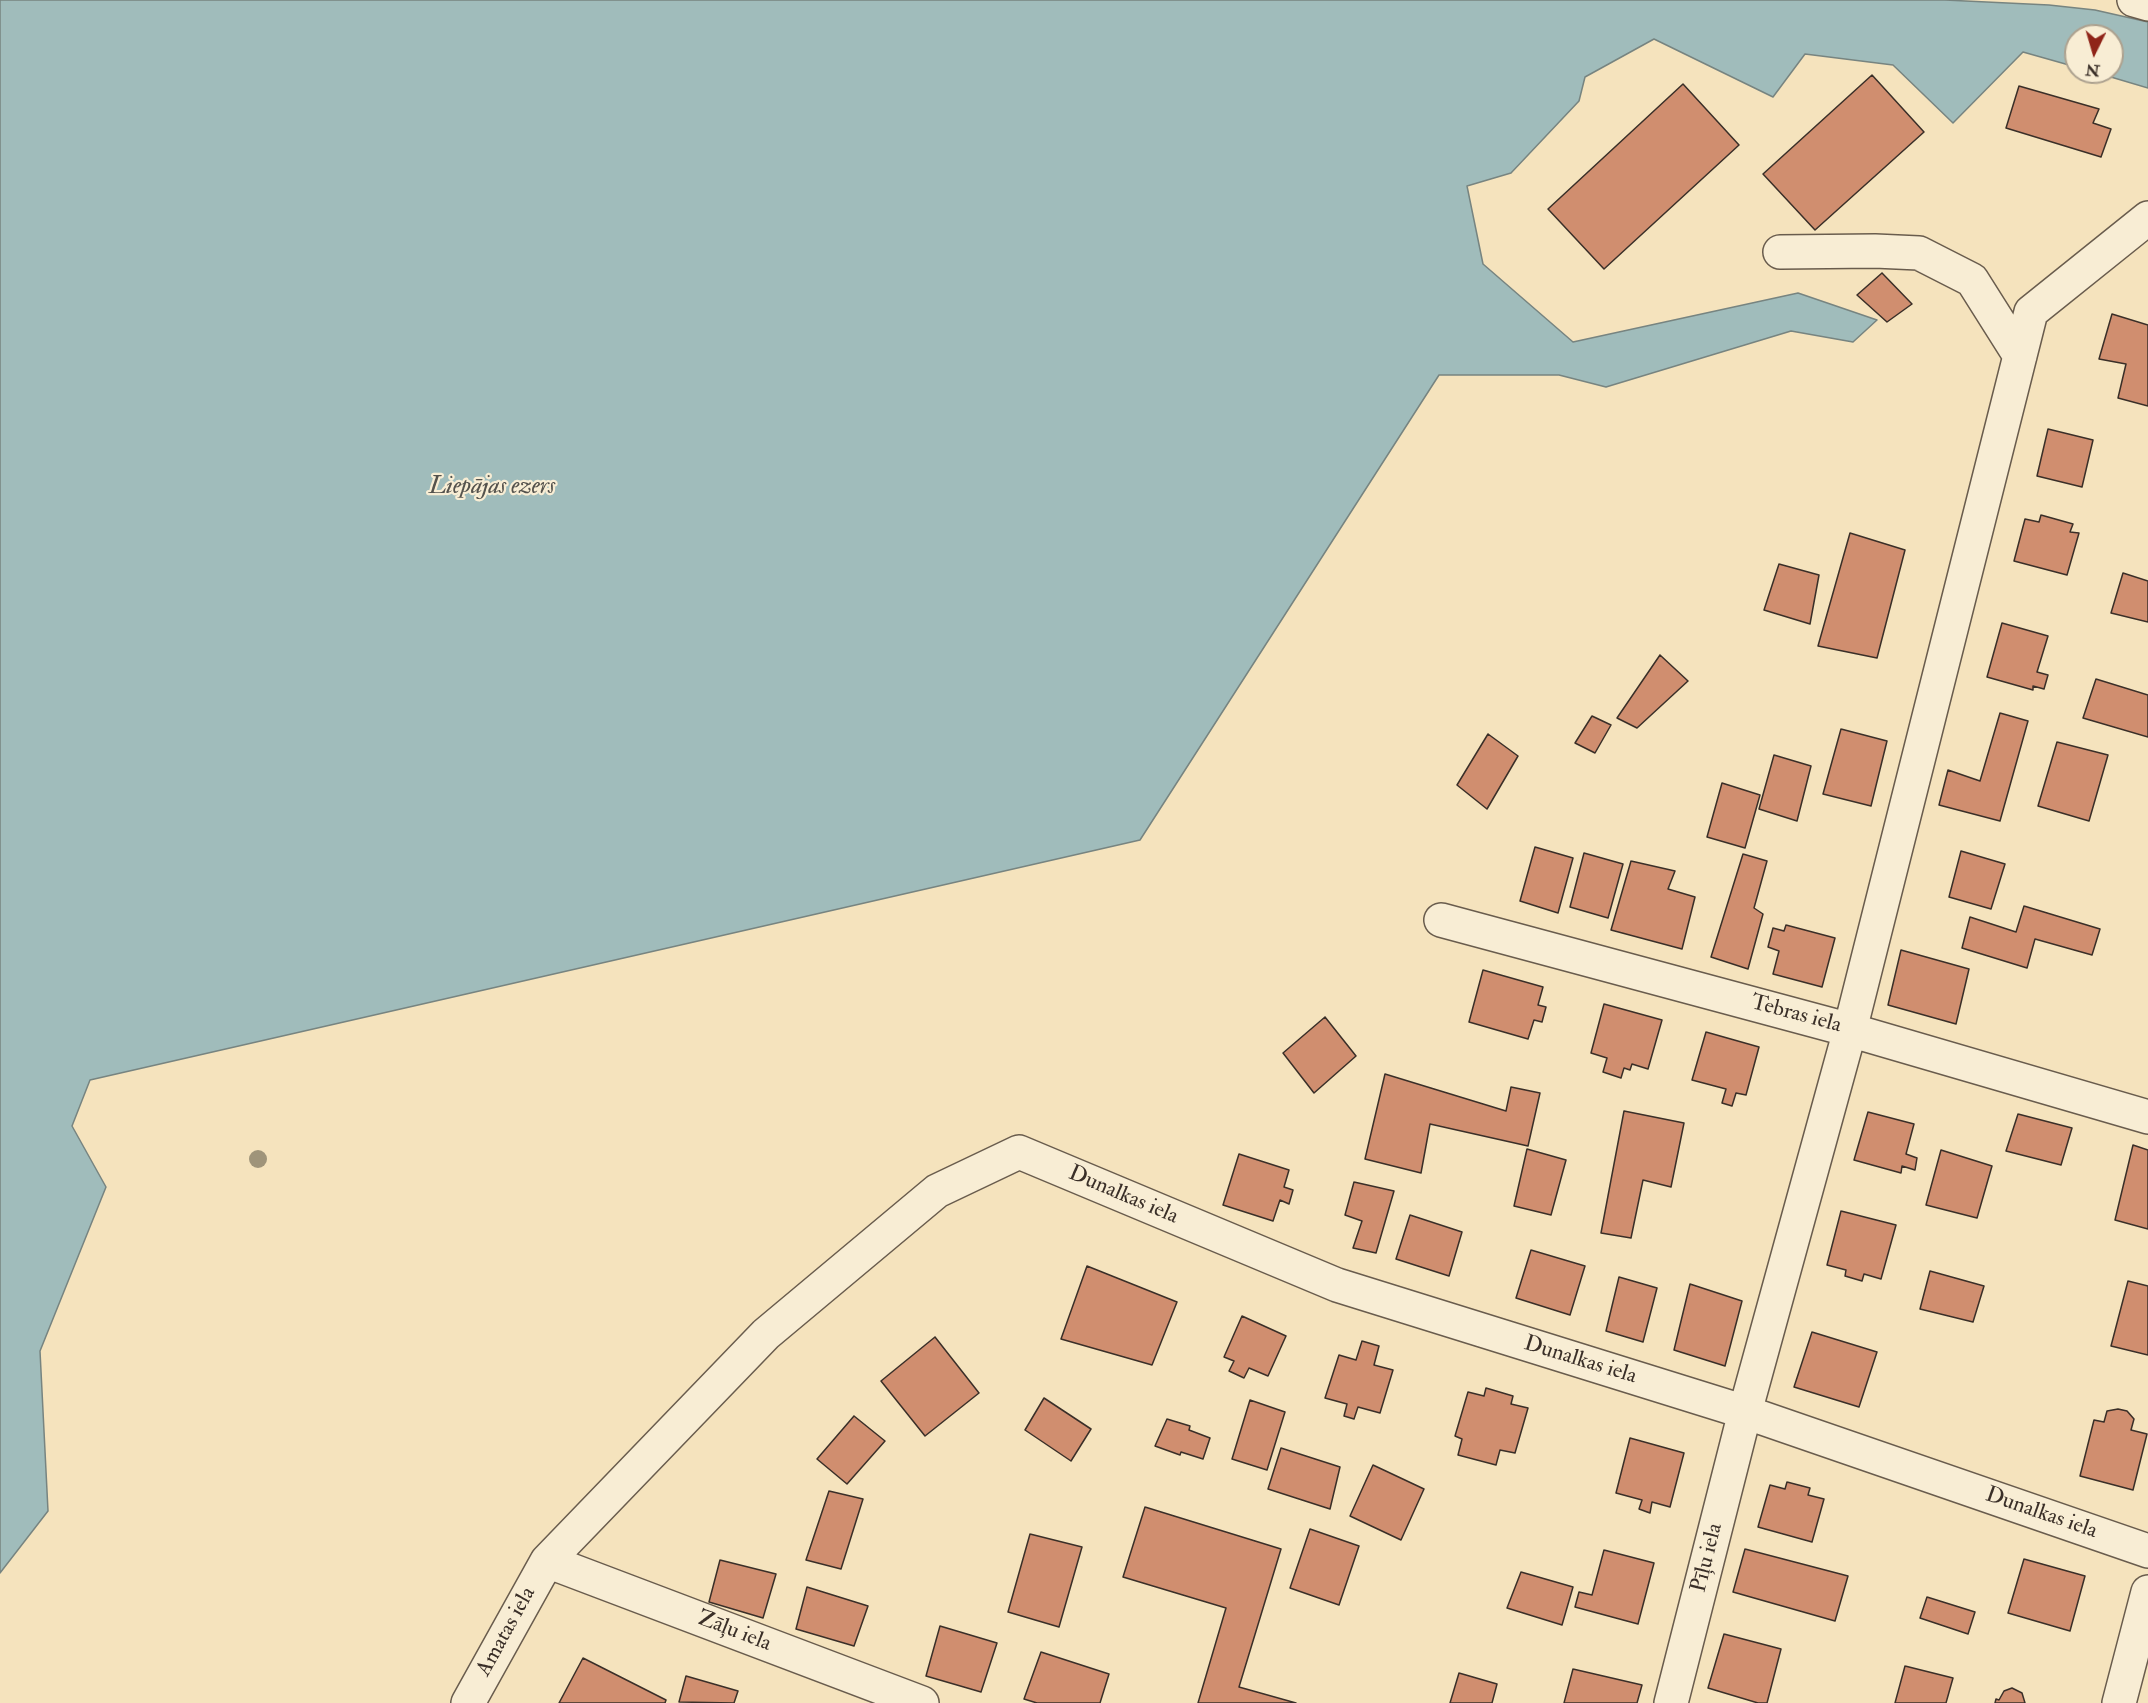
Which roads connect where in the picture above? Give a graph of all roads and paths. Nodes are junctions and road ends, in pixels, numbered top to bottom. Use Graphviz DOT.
graph roads {
  1 [pos="2134,0"];
  2 [pos="2148,3"];
  3 [pos="2148,218"];
  4 [pos="1780,252"];
  5 [pos="2020,356"];
  6 [pos="1441,920"];
  7 [pos="1850,1030"];
  8 [pos="2148,1117"];
  9 [pos="1019,1152"];
  10 [pos="1745,1412"];
  11 [pos="2148,1551"];
  12 [pos="547,1561"];
  13 [pos="2148,1592"];
  14 [pos="468,1703"];
  15 [pos="922,1703"];
  16 [pos="1671,1703"];
  17 [pos="2119,1703"];
  1 -- 2 [label="street"];
  3 -- 5 [label="street, Pīļu iela"];
  4 -- 5 [label="street"];
  5 -- 7 [label="street, Pīļu iela"];
  6 -- 7 [label="street, Tebras iela"];
  7 -- 8 [label="street, Tebras iela"];
  7 -- 10 [label="street, Pīļu iela"];
  9 -- 10 [label="street, Dunalkas iela"];
  9 -- 12 [label="street, Amatas iela"];
  10 -- 11 [label="street, Dunalkas iela"];
  10 -- 16 [label="street, Pīļu iela"];
  12 -- 14 [label="street, Amatas iela"];
  12 -- 15 [label="street, Zāļu iela"];
  13 -- 17 [label="street"];
}
